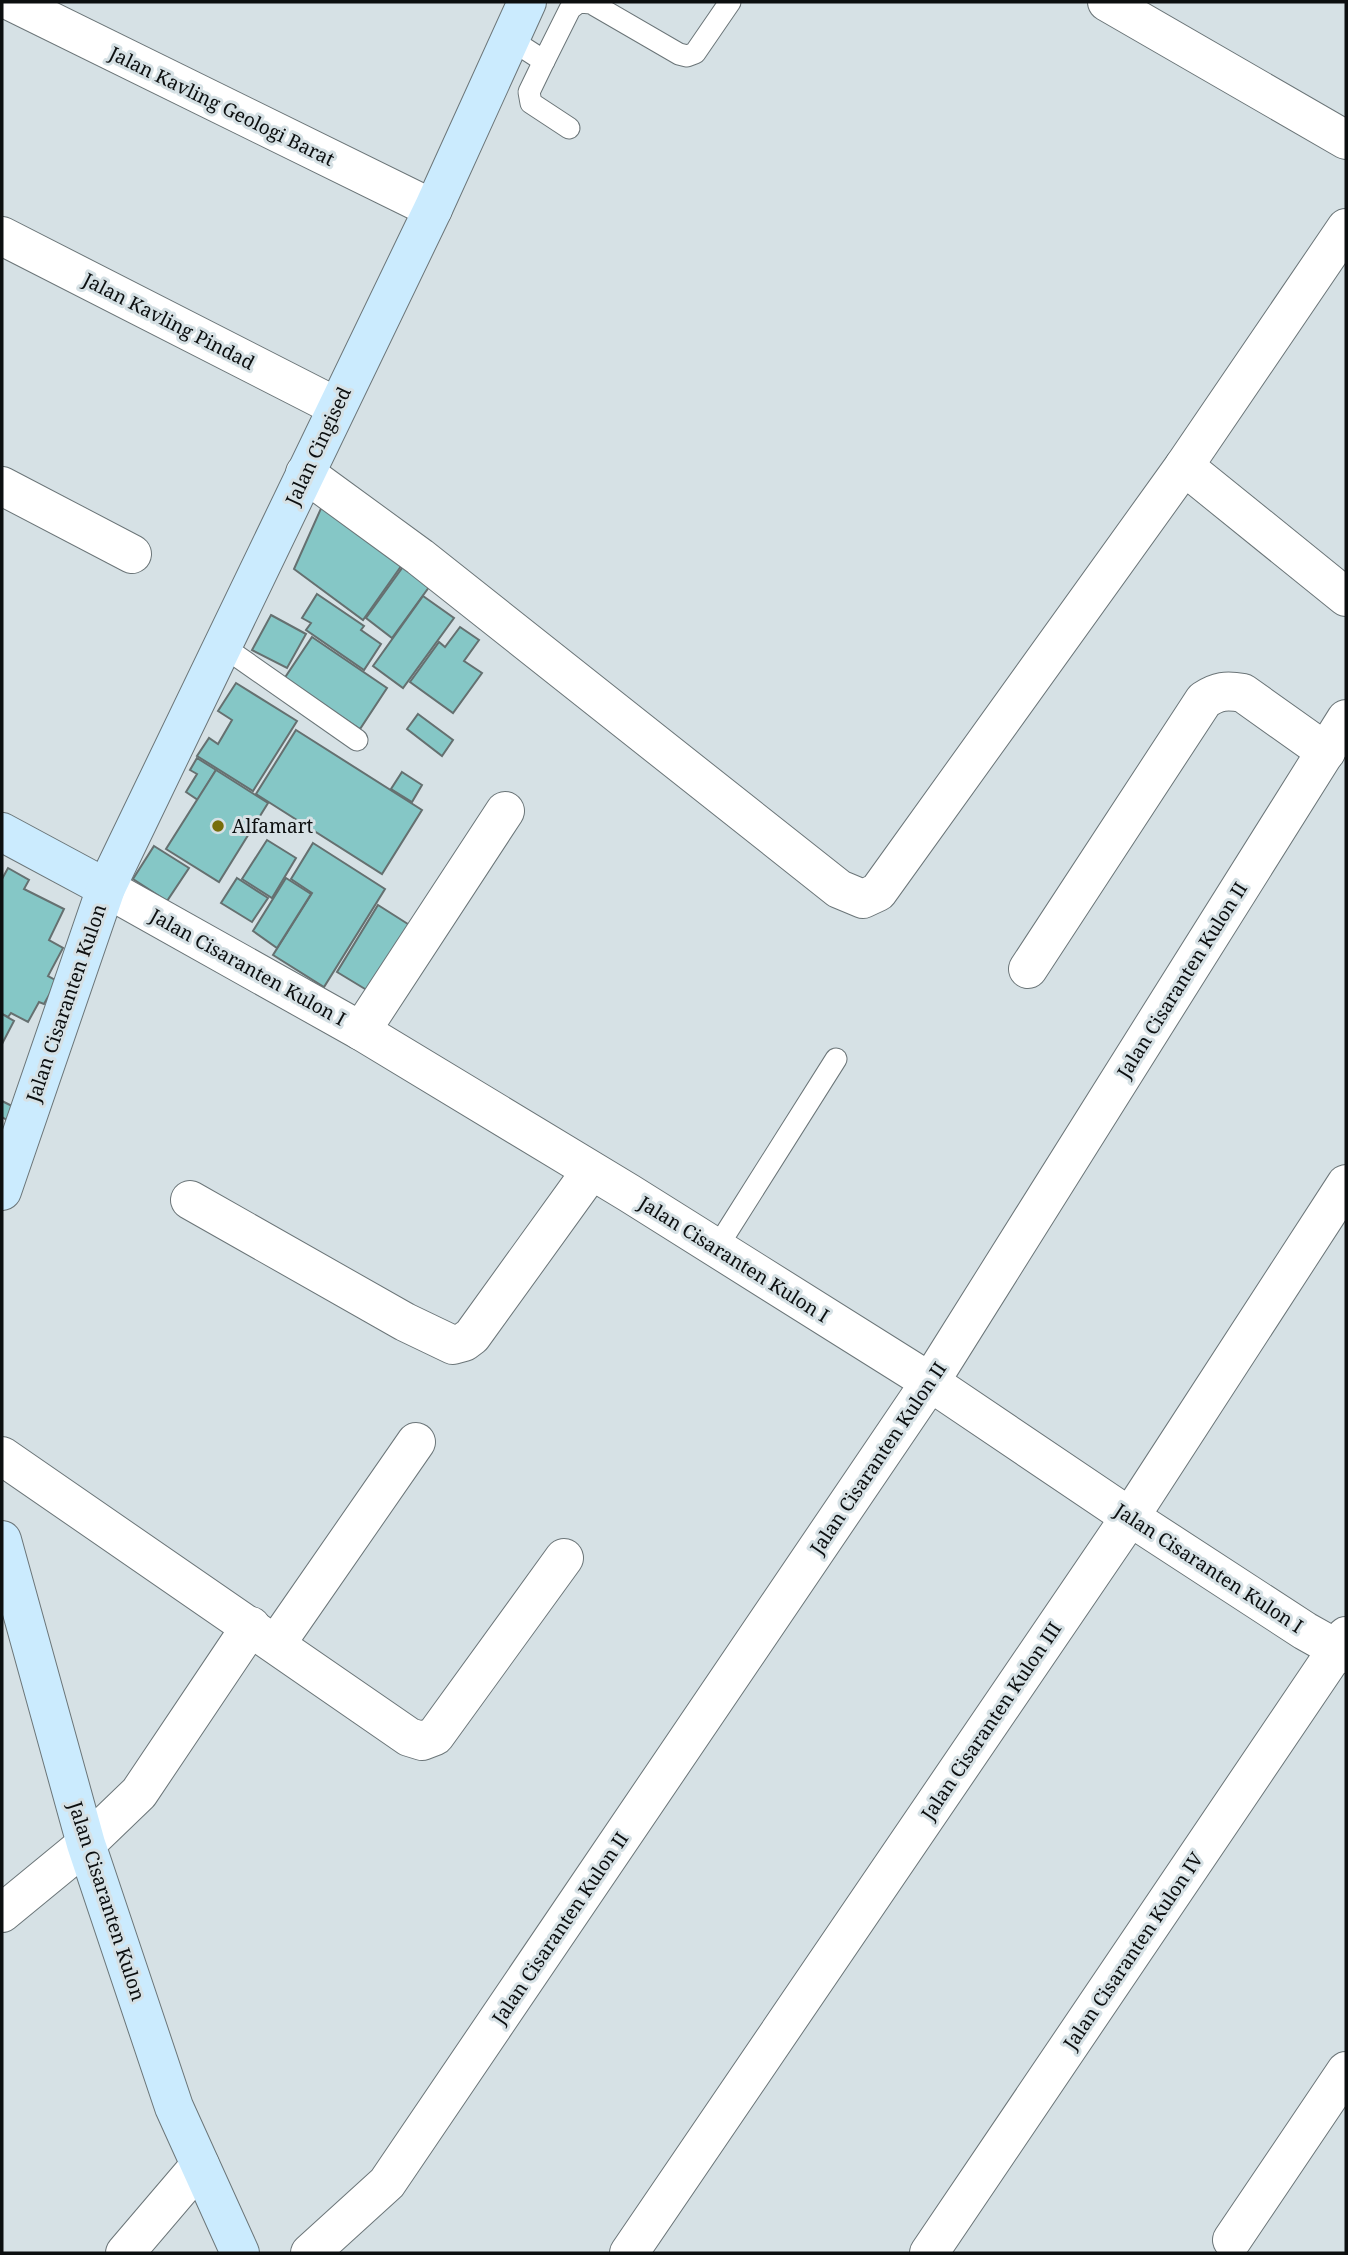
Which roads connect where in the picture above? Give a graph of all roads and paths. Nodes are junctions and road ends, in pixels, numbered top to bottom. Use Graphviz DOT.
graph roads {
  1 [pos="12,2"];
  2 [pos="527,2"];
  3 [pos="730,2"];
  4 [pos="1107,2"];
  5 [pos="510,40"];
  6 [pos="544,61"];
  7 [pos="569,128"];
  8 [pos="1346,140"];
  9 [pos="433,209"];
  10 [pos="1346,228"];
  11 [pos="2,236"];
  12 [pos="337,407"];
  13 [pos="1184,466"];
  14 [pos="305,473"];
  15 [pos="2,486"];
  16 [pos="132,554"];
  17 [pos="1346,597"];
  18 [pos="224,647"];
  19 [pos="1346,719"];
  20 [pos="357,740"];
  21 [pos="1326,752"];
  22 [pos="505,811"];
  23 [pos="2,832"];
  24 [pos="106,888"];
  25 [pos="1028,969"];
  26 [pos="361,1031"];
  27 [pos="836,1059"];
  28 [pos="591,1171"];
  29 [pos="1346,1184"];
  30 [pos="2,1191"];
  31 [pos="190,1200"];
  32 [pos="716,1249"];
  33 [pos="930,1382"];
  34 [pos="416,1441"];
  35 [pos="2,1456"];
  36 [pos="1130,1517"];
  37 [pos="2,1540"];
  38 [pos="564,1558"];
  39 [pos="263,1635"];
  40 [pos="1343,1646"];
  41 [pos="86,1844"];
  42 [pos="2,1913"];
  43 [pos="1346,2071"];
  44 [pos="200,2165"];
  45 [pos="1232,2240"];
  46 [pos="125,2253"];
  47 [pos="240,2253"];
  48 [pos="310,2253"];
  49 [pos="629,2253"];
  50 [pos="929,2253"];
  1 -- 9 [label="street, Jalan Kavling Geologi Barat"];
  2 -- 5 [label="main road, Jalan Cingised"];
  3 -- 6 [label="lane"];
  4 -- 8 [label="street"];
  5 -- 6 [label="lane"];
  5 -- 9 [label="main road, Jalan Cingised"];
  6 -- 7 [label="lane"];
  9 -- 12 [label="main road, Jalan Cingised"];
  10 -- 13 [label="street"];
  11 -- 12 [label="street, Jalan Kavling Pindad"];
  12 -- 14 [label="main road, Jalan Cingised"];
  13 -- 14 [label="street"];
  13 -- 17 [label="street"];
  14 -- 18 [label="main road, Jalan Cingised"];
  15 -- 16 [label="street"];
  18 -- 20 [label="lane"];
  18 -- 24 [label="main road, Jalan Cingised"];
  19 -- 21 [label="street, Jalan Cisaranten Kulon II"];
  21 -- 25 [label="street"];
  21 -- 33 [label="street, Jalan Cisaranten Kulon II"];
  22 -- 26 [label="street"];
  23 -- 24 [label="main road, Jalan Cisaranten Kulon"];
  24 -- 26 [label="street, Jalan Cisaranten Kulon I"];
  24 -- 30 [label="main road, Jalan Cisaranten Kulon"];
  26 -- 28 [label="street, Jalan Cisaranten Kulon I"];
  27 -- 32 [label="lane"];
  28 -- 31 [label="street"];
  28 -- 32 [label="street, Jalan Cisaranten Kulon I"];
  29 -- 36 [label="street, Jalan Cisaranten Kulon III"];
  32 -- 33 [label="street, Jalan Cisaranten Kulon I"];
  33 -- 36 [label="street, Jalan Cisaranten Kulon I"];
  33 -- 48 [label="street, Jalan Cisaranten Kulon II"];
  34 -- 39 [label="street"];
  35 -- 39 [label="street"];
  36 -- 40 [label="street, Jalan Cisaranten Kulon I"];
  36 -- 49 [label="street, Jalan Cisaranten Kulon III"];
  37 -- 41 [label="main road, Jalan Cisaranten Kulon"];
  38 -- 39 [label="street"];
  39 -- 41 [label="street"];
  40 -- 50 [label="street, Jalan Cisaranten Kulon IV"];
  41 -- 42 [label="street"];
  41 -- 44 [label="main road, Jalan Cisaranten Kulon"];
  43 -- 45 [label="street"];
  44 -- 46 [label="street"];
  44 -- 47 [label="main road, Jalan Cisaranten Kulon"];
}
